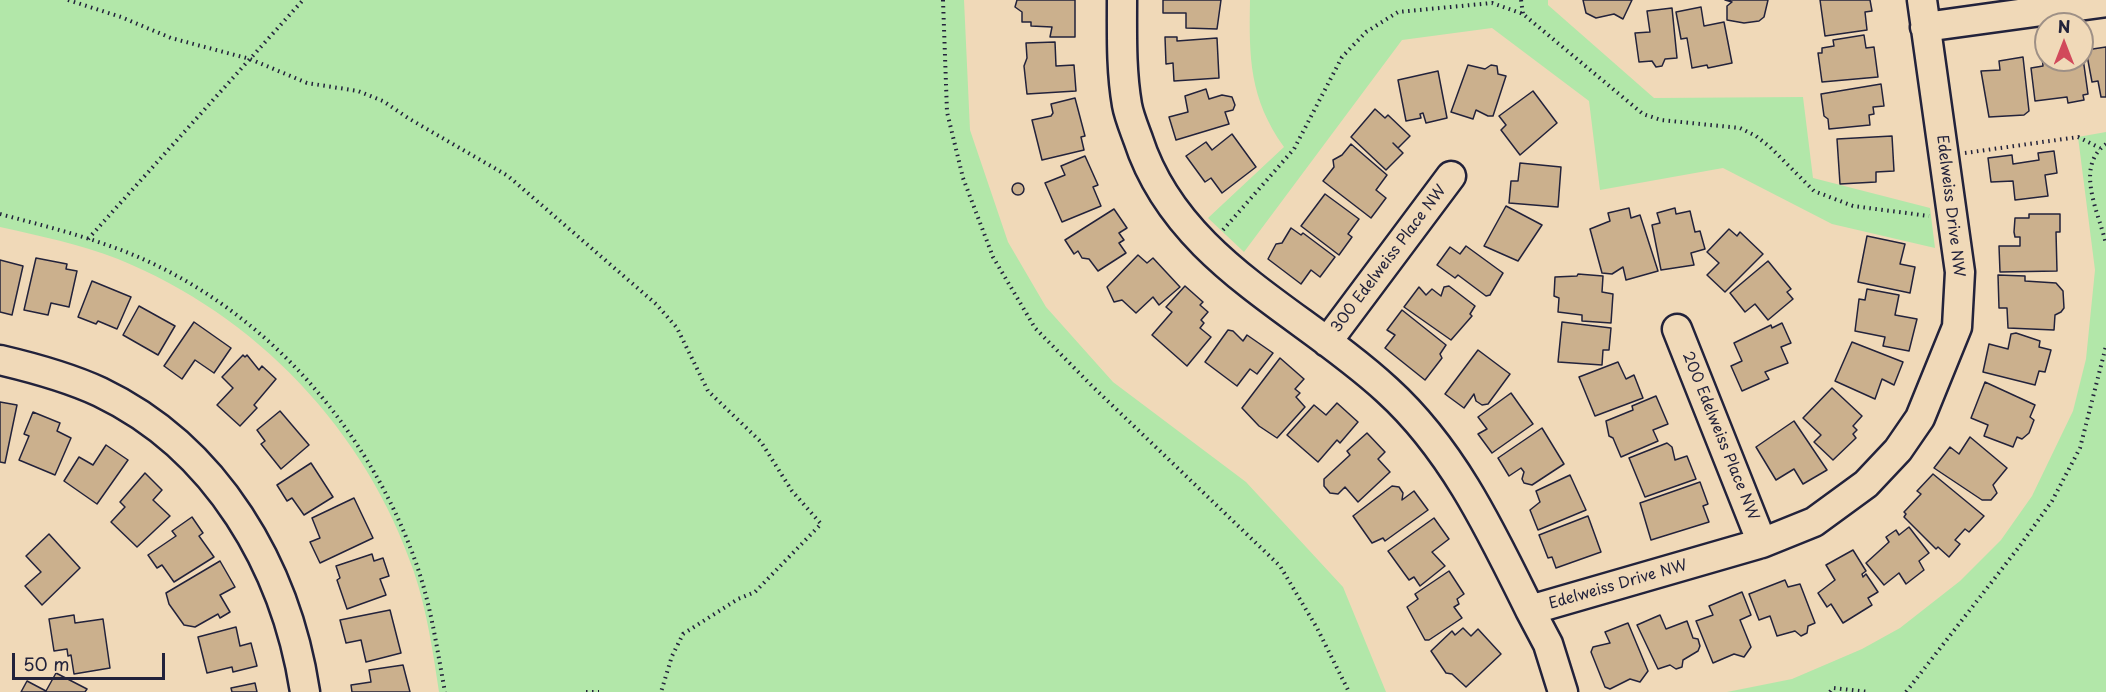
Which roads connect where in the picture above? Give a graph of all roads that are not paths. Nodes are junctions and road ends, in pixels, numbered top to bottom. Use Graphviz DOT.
graph roads {
  1 [pos="1122,0"];
  2 [pos="2106,2"];
  3 [pos="1924,13"];
  4 [pos="1451,176"];
  5 [pos="1677,329"];
  6 [pos="1327,342"];
  7 [pos="0,360"];
  8 [pos="1762,543"];
  9 [pos="1530,610"];
  10 [pos="305,692"];
  11 [pos="1563,692"];
  1 -- 6 [label="street, Edelweiss Drive NW"];
  2 -- 3 [label="street"];
  3 -- 8 [label="street, Edelweiss Drive NW"];
  4 -- 6 [label="street, 300 Edelweiss Place NW"];
  5 -- 8 [label="street, 200 Edelweiss Place NW"];
  6 -- 9 [label="street, Edelweiss Drive NW"];
  7 -- 10 [label="street"];
  8 -- 9 [label="street, Edelweiss Drive NW"];
  9 -- 11 [label="street"];
}
